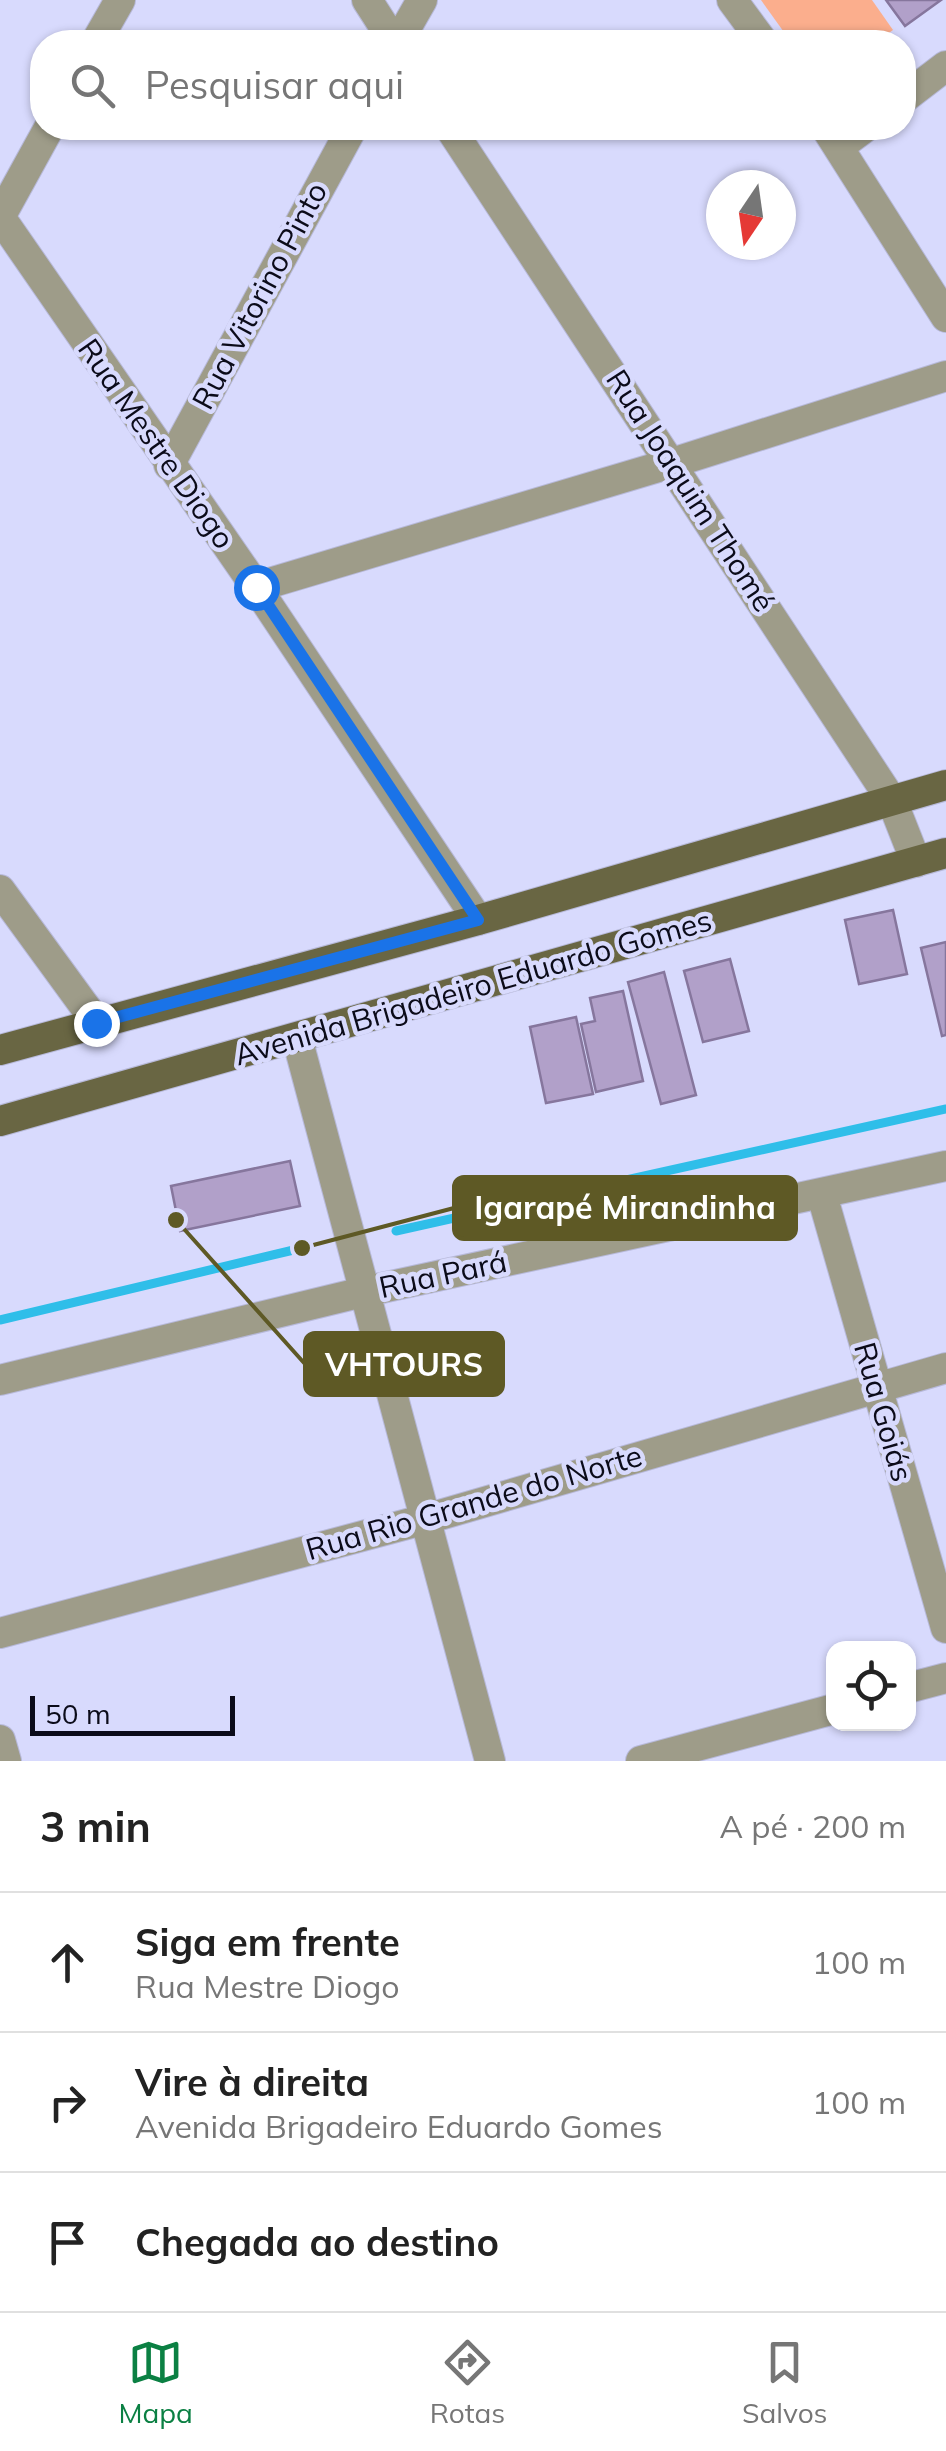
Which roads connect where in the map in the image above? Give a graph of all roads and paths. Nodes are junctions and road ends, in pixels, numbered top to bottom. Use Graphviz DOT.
graph roads {
  1 [pos="120,0"];
  2 [pos="368,0"];
  3 [pos="422,0"];
  4 [pos="732,0"];
  5 [pos="103,30"];
  6 [pos="388,30"];
  7 [pos="403,30"];
  8 [pos="754,30"];
  9 [pos="946,66"];
  10 [pos="916,89"];
  11 [pos="38,140"];
  12 [pos="345,140"];
  13 [pos="458,140"];
  14 [pos="846,140"];
  15 [pos="10,172"];
  16 [pos="0,217"];
  17 [pos="946,317"];
  18 [pos="946,376"];
  19 [pos="672,463"];
  20 [pos="169,465"];
  21 [pos="256,587"];
  22 [pos="946,785"];
  23 [pos="892,801"];
  24 [pos="946,853"];
  25 [pos="916,862"];
  26 [pos="0,890"];
  27 [pos="478,920"];
  28 [pos="96,1023"];
  29 [pos="297,1038"];
  30 [pos="0,1050"];
  31 [pos="0,1122"];
  32 [pos="946,1166"];
  33 [pos="822,1195"];
  34 [pos="363,1292"];
  35 [pos="946,1368"];
  36 [pos="0,1380"];
  37 [pos="876,1386"];
  38 [pos="426,1519"];
  39 [pos="946,1628"];
  40 [pos="0,1633"];
  41 [pos="946,1678"];
  42 [pos="916,1686"];
  43 [pos="826,1710"];
  44 [pos="0,1740"];
  45 [pos="6,1761"];
  46 [pos="490,1761"];
  47 [pos="641,1761"];
  1 -- 5 [label="street"];
  2 -- 6 [label="street"];
  3 -- 7 [label="street"];
  4 -- 8 [label="street"];
  9 -- 10 [label="street"];
  11 -- 15 [label="street"];
  12 -- 20 [label="street, Rua Vitorino Pinto"];
  13 -- 19 [label="street, Rua Joaquim Thomé"];
  14 -- 17 [label="street"];
  15 -- 16 [label="street"];
  16 -- 20 [label="street, Rua Mestre Diogo"];
  18 -- 19 [label="street"];
  19 -- 21 [label="street"];
  19 -- 23 [label="street, Rua Joaquim Thomé"];
  20 -- 21 [label="street, Rua Mestre Diogo"];
  21 -- 27 [label="street, Rua Mestre Diogo"];
  22 -- 23 [label="main road"];
  23 -- 25 [label="street, Rua Joaquim Thomé"];
  23 -- 27 [label="main road"];
  24 -- 25 [label="main road, Avenida Brigadeiro Eduardo Gomes"];
  25 -- 29 [label="main road, Avenida Brigadeiro Eduardo Gomes"];
  26 -- 28 [label="street"];
  27 -- 28 [label="main road"];
  28 -- 30 [label="main road"];
  29 -- 31 [label="main road, Avenida Brigadeiro Eduardo Gomes"];
  29 -- 34 [label="street"];
  32 -- 33 [label="street, Rua Pará"];
  33 -- 34 [label="street, Rua Pará"];
  33 -- 37 [label="street, Rua Goiás"];
  34 -- 36 [label="street, Rua Pará"];
  34 -- 38 [label="street"];
  35 -- 37 [label="street, Rua Rio Grande do Norte"];
  37 -- 38 [label="street, Rua Rio Grande do Norte"];
  37 -- 39 [label="street, Rua Goiás"];
  38 -- 40 [label="street, Rua Rio Grande do Norte"];
  38 -- 46 [label="street"];
  41 -- 42 [label="street"];
  43 -- 47 [label="street"];
  44 -- 45 [label="street"];
}
